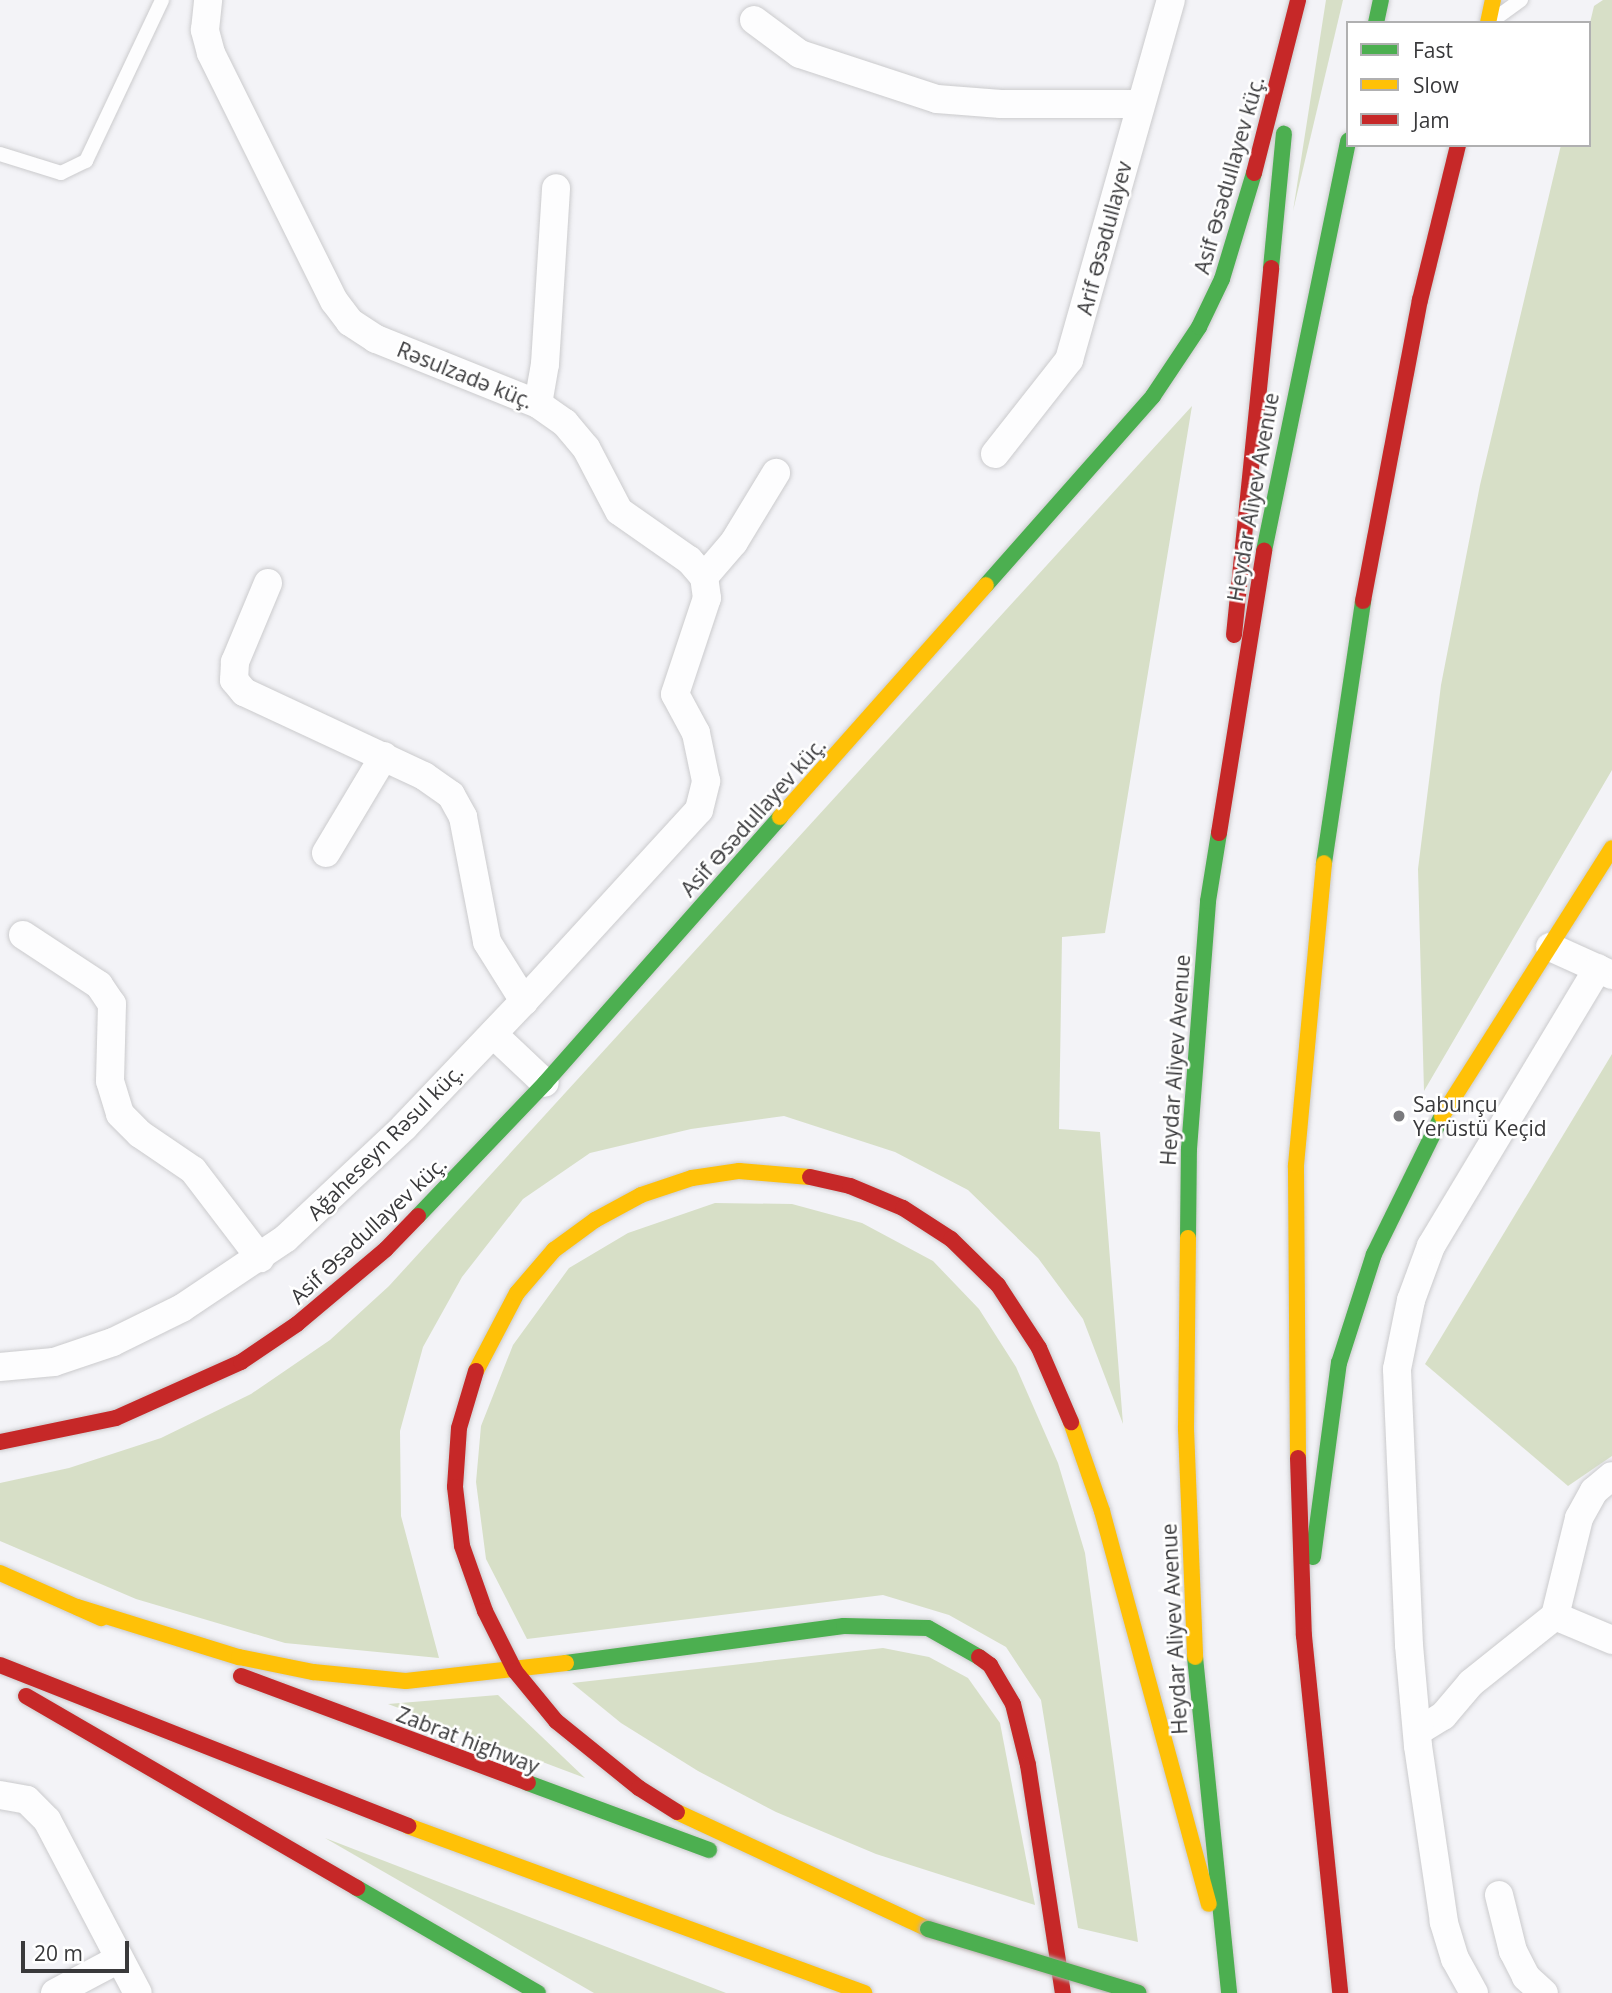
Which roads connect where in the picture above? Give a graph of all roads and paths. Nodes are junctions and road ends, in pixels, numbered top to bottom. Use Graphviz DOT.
graph roads {
  1 [pos="162,0"];
  2 [pos="208,0"];
  3 [pos="1171,0"];
  4 [pos="1381,0"];
  5 [pos="1493,0"];
  6 [pos="1521,0"];
  7 [pos="1298,3"];
  8 [pos="754,20"];
  9 [pos="1376,21"];
  10 [pos="1489,21"];
  11 [pos="1492,21"];
  12 [pos="1139,104"];
  13 [pos="1347,147"];
  14 [pos="1458,147"];
  15 [pos="0,154"];
  16 [pos="556,188"];
  17 [pos="538,404"];
  18 [pos="995,454"];
  19 [pos="776,473"];
  20 [pos="704,577"];
  21 [pos="268,583"];
  22 [pos="384,756"];
  23 [pos="1612,848"];
  24 [pos="326,853"];
  25 [pos="1208,901"];
  26 [pos="23,935"];
  27 [pos="1550,947"];
  28 [pos="1605,972"];
  29 [pos="524,1001"];
  30 [pos="493,1034"];
  31 [pos="545,1083"];
  32 [pos="260,1258"];
  33 [pos="0,1367"];
  34 [pos="0,1441"];
  35 [pos="1612,1476"];
  36 [pos="0,1573"];
  37 [pos="77,1607"];
  38 [pos="1555,1616"];
  39 [pos="1304,1636"];
  40 [pos="1612,1640"];
  41 [pos="0,1665"];
  42 [pos="515,1671"];
  43 [pos="0,1681"];
  44 [pos="1417,1732"];
  45 [pos="0,1795"];
  46 [pos="719,1854"];
  47 [pos="745,1863"];
  48 [pos="1499,1895"];
  49 [pos="929,1929"];
  50 [pos="1224,1958"];
  51 [pos="117,1960"];
  52 [pos="55,1993"];
  53 [pos="138,1993"];
  54 [pos="538,1993"];
  55 [pos="864,1993"];
  56 [pos="1063,1993"];
  57 [pos="1139,1993"];
  58 [pos="1229,1993"];
  59 [pos="1339,1993"];
  60 [pos="1474,1993"];
  61 [pos="1544,1993"];
  1 -- 15 [label="lane"];
  2 -- 17 [label="street, Rəsulzadə küç."];
  3 -- 12 [label="street, Arif Əsədullayev"];
  4 -- 9 [label="main road"];
  5 -- 10 [label="main road"];
  6 -- 11 [label="lane"];
  7 -- 25 [label="main road"];
  7 -- 31 [label="main road, Asif Əsədullayev küç."];
  8 -- 12 [label="street"];
  12 -- 18 [label="street, Arif Əsədullayev"];
  13 -- 25 [label="main road, Heydar Aliyev Avenue"];
  14 -- 39 [label="main road"];
  16 -- 17 [label="street"];
  17 -- 20 [label="street, Rəsulzadə küç."];
  19 -- 20 [label="street"];
  20 -- 29 [label="street, Ağaheseyn Rəsul küç."];
  21 -- 22 [label="street"];
  22 -- 24 [label="street"];
  22 -- 29 [label="street"];
  23 -- 27 [label="main road"];
  25 -- 50 [label="main road, Heydar Aliyev Avenue"];
  26 -- 32 [label="street"];
  27 -- 28 [label="street"];
  27 -- 39 [label="main road"];
  28 -- 44 [label="street"];
  29 -- 30 [label="street, Ağaheseyn Rəsul küç."];
  30 -- 31 [label="street"];
  30 -- 32 [label="street, Ağaheseyn Rəsul küç."];
  31 -- 34 [label="main road, Asif Əsədullayev küç."];
  32 -- 33 [label="street, Ağaheseyn Rəsul küç."];
  35 -- 38 [label="street"];
  36 -- 37 [label="main road, Zabrat highway"];
  37 -- 42 [label="main road"];
  37 -- 46 [label="main road, Zabrat highway"];
  38 -- 40 [label="street"];
  38 -- 44 [label="street"];
  39 -- 59 [label="main road"];
  41 -- 55 [label="main road"];
  42 -- 49 [label="main road"];
  42 -- 50 [label="main road"];
  42 -- 56 [label="main road"];
  43 -- 54 [label="main road"];
  44 -- 60 [label="street"];
  45 -- 51 [label="street"];
  47 -- 49 [label="main road"];
  48 -- 61 [label="street"];
  49 -- 57 [label="main road, bridge"];
  50 -- 58 [label="main road, Heydar Aliyev Avenue"];
  51 -- 52 [label="street"];
  51 -- 53 [label="street"];
}
